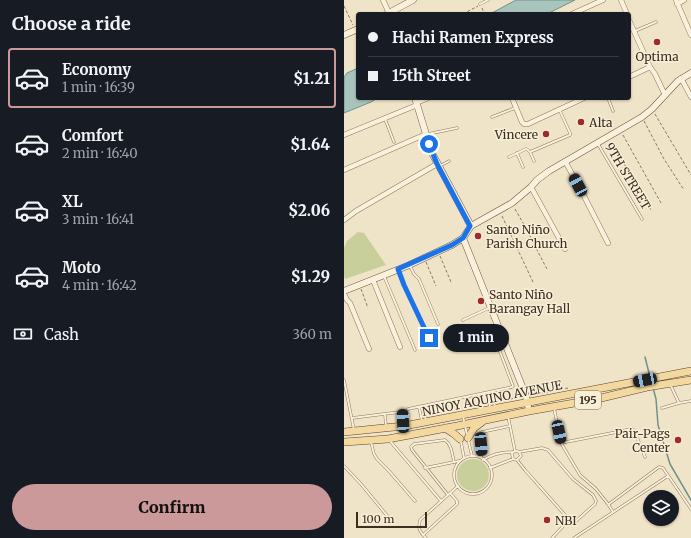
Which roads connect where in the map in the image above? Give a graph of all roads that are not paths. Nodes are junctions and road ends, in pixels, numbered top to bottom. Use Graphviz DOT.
graph roads {
  1 [pos="383,0"];
  2 [pos="412,0"];
  3 [pos="488,0"];
  4 [pos="603,0"];
  5 [pos="620,0"];
  6 [pos="684,0"];
  7 [pos="676,2"];
  8 [pos="480,4"];
  9 [pos="388,12"];
  10 [pos="392,12"];
  11 [pos="580,12"];
  12 [pos="626,12"];
  13 [pos="656,22"];
  14 [pos="631,25"];
  15 [pos="356,29"];
  16 [pos="634,32"];
  17 [pos="691,34"];
  18 [pos="344,35"];
  19 [pos="650,67"];
  20 [pos="691,73"];
  21 [pos="631,76"];
  22 [pos="681,78"];
  23 [pos="665,95"];
  24 [pos="691,97"];
  25 [pos="513,100"];
  26 [pos="580,100"];
  27 [pos="609,100"];
  28 [pos="416,102"];
  29 [pos="515,108"];
  30 [pos="559,110"];
  31 [pos="614,111"];
  32 [pos="492,117"];
  33 [pos="384,118"];
  34 [pos="456,128"];
  35 [pos="426,134"];
  36 [pos="344,135"];
  37 [pos="394,142"];
  38 [pos="597,142"];
  39 [pos="530,152"];
  40 [pos="517,153"];
  41 [pos="508,156"];
  42 [pos="449,161"];
  43 [pos="534,161"];
  44 [pos="565,161"];
  45 [pos="438,165"];
  46 [pos="523,167"];
  47 [pos="344,170"];
  48 [pos="531,187"];
  49 [pos="642,219"];
  50 [pos="344,220"];
  51 [pos="470,226"];
  52 [pos="463,238"];
  53 [pos="608,243"];
  54 [pos="565,249"];
  55 [pos="409,264"];
  56 [pos="398,269"];
  57 [pos="384,275"];
  58 [pos="373,280"];
  59 [pos="344,290"];
  60 [pos="344,294"];
  61 [pos="490,307"];
  62 [pos="464,320"];
  63 [pos="438,324"];
  64 [pos="462,337"];
  65 [pos="429,338"];
  66 [pos="400,347"];
  67 [pos="369,349"];
  68 [pos="415,350"];
  69 [pos="691,371"];
  70 [pos="344,380"];
  71 [pos="691,380"];
  72 [pos="670,383"];
  73 [pos="646,384"];
  74 [pos="488,392"];
  75 [pos="492,392"];
  76 [pos="691,401"];
  77 [pos="528,403"];
  78 [pos="679,403"];
  79 [pos="423,406"];
  80 [pos="554,406"];
  81 [pos="419,407"];
  82 [pos="662,408"];
  83 [pos="408,409"];
  84 [pos="493,409"];
  85 [pos="529,411"];
  86 [pos="385,414"];
  87 [pos="508,415"];
  88 [pos="459,416"];
  89 [pos="352,418"];
  90 [pos="483,420"];
  91 [pos="424,422"];
  92 [pos="404,426"];
  93 [pos="460,426"];
  94 [pos="510,426"];
  95 [pos="445,428"];
  96 [pos="386,429"];
  97 [pos="348,432"];
  98 [pos="388,438"];
  99 [pos="460,438"];
  100 [pos="468,438"];
  101 [pos="370,440"];
  102 [pos="344,442"];
  103 [pos="561,443"];
  104 [pos="514,452"];
  105 [pos="519,452"];
  106 [pos="472,456"];
  107 [pos="464,458"];
  108 [pos="645,458"];
  109 [pos="482,459"];
  110 [pos="513,459"];
  111 [pos="518,460"];
  112 [pos="460,461"];
  113 [pos="454,462"];
  114 [pos="344,466"];
  115 [pos="425,468"];
  116 [pos="490,468"];
  117 [pos="668,476"];
  118 [pos="458,486"];
  119 [pos="450,493"];
  120 [pos="448,495"];
  121 [pos="415,501"];
  122 [pos="441,501"];
  123 [pos="608,504"];
  124 [pos="691,509"];
  125 [pos="613,512"];
  126 [pos="389,518"];
  127 [pos="569,520"];
  128 [pos="423,535"];
  129 [pos="426,538"];
  130 [pos="552,538"];
  131 [pos="574,538"];
  1 -- 9 [label="street"];
  2 -- 10 [label="street"];
  3 -- 8 [label="lane"];
  4 -- 11 [label="street"];
  5 -- 12 [label="street"];
  6 -- 7 [label="street"];
  7 -- 17 [label="street"];
  13 -- 16 [label="lane"];
  14 -- 16 [label="street"];
  15 -- 18 [label="street"];
  16 -- 19 [label="street"];
  19 -- 21 [label="street"];
  19 -- 23 [label="street"];
  20 -- 22 [label="street"];
  22 -- 23 [label="street"];
  22 -- 24 [label="street"];
  23 -- 38 [label="street"];
  25 -- 29 [label="street"];
  26 -- 30 [label="street"];
  27 -- 31 [label="lane"];
  28 -- 33 [label="street"];
  28 -- 35 [label="street"];
  29 -- 30 [label="street"];
  29 -- 32 [label="lane"];
  30 -- 39 [label="lane"];
  33 -- 36 [label="street"];
  33 -- 37 [label="lane"];
  34 -- 35 [label="lane"];
  35 -- 45 [label="street"];
  35 -- 47 [label="street"];
  38 -- 44 [label="street"];
  38 -- 49 [label="lane, 9TH STREET"];
  39 -- 40 [label="lane"];
  39 -- 43 [label="lane"];
  40 -- 41 [label="lane"];
  40 -- 46 [label="lane"];
  42 -- 45 [label="lane"];
  44 -- 48 [label="street"];
  44 -- 53 [label="street"];
  45 -- 50 [label="street"];
  45 -- 51 [label="street"];
  48 -- 51 [label="street"];
  48 -- 54 [label="street"];
  51 -- 52 [label="street"];
  52 -- 55 [label="street"];
  52 -- 61 [label="street"];
  55 -- 56 [label="street"];
  55 -- 63 [label="lane"];
  56 -- 57 [label="street"];
  56 -- 65 [label="lane"];
  57 -- 58 [label="street"];
  57 -- 68 [label="lane"];
  58 -- 59 [label="street"];
  58 -- 66 [label="street"];
  60 -- 67 [label="street"];
  61 -- 62 [label="lane"];
  61 -- 77 [label="street"];
  64 -- 75 [label="lane"];
  69 -- 73 [label="main road, NINOY AQUINO AVENUE / 195"];
  70 -- 89 [label="lane"];
  71 -- 72 [label="main road, NINOY AQUINO AVENUE / 195"];
  72 -- 73 [label="main road, NINOY AQUINO AVENUE / 195"];
  72 -- 78 [label="lane"];
  73 -- 77 [label="main road, NINOY AQUINO AVENUE / 195"];
  73 -- 80 [label="main road, NINOY AQUINO AVENUE / 195"];
  74 -- 75 [label="lane"];
  74 -- 79 [label="lane"];
  74 -- 84 [label="lane"];
  75 -- 84 [label="lane"];
  76 -- 78 [label="lane"];
  77 -- 84 [label="main road, NINOY AQUINO AVENUE / 195"];
  77 -- 85 [label="street"];
  78 -- 82 [label="lane"];
  79 -- 81 [label="lane"];
  79 -- 91 [label="lane"];
  80 -- 85 [label="main road, NINOY AQUINO AVENUE / 195"];
  80 -- 103 [label="lane"];
  81 -- 83 [label="lane"];
  81 -- 91 [label="lane"];
  84 -- 88 [label="main road, NINOY AQUINO AVENUE / 195"];
  85 -- 87 [label="main road, NINOY AQUINO AVENUE / 195"];
  86 -- 89 [label="lane"];
  86 -- 92 [label="lane"];
  86 -- 96 [label="lane"];
  87 -- 90 [label="main road, NINOY AQUINO AVENUE / 195"];
  87 -- 94 [label="lane"];
  88 -- 91 [label="main road, NINOY AQUINO AVENUE / 195"];
  88 -- 93 [label="lane"];
  88 -- 93 [label="lane"];
  89 -- 97 [label="lane"];
  90 -- 93 [label="main road, NINOY AQUINO AVENUE / 195"];
  90 -- 100 [label="main road"];
  91 -- 92 [label="main road, NINOY AQUINO AVENUE / 195"];
  92 -- 96 [label="main road, NINOY AQUINO AVENUE / 195"];
  93 -- 95 [label="main road, NINOY AQUINO AVENUE / 195"];
  93 -- 100 [label="lane"];
  94 -- 104 [label="lane"];
  94 -- 109 [label="lane"];
  95 -- 98 [label="main road, NINOY AQUINO AVENUE / 195"];
  95 -- 99 [label="main road"];
  96 -- 97 [label="main road, NINOY AQUINO AVENUE / 195"];
  97 -- 102 [label="street"];
  98 -- 101 [label="main road, NINOY AQUINO AVENUE / 195"];
  98 -- 122 [label="lane"];
  99 -- 107 [label="lane"];
  100 -- 106 [label="lane"];
  101 -- 102 [label="main road, NINOY AQUINO AVENUE / 195"];
  101 -- 121 [label="lane"];
  103 -- 108 [label="lane"];
  103 -- 123 [label="lane"];
  104 -- 105 [label="lane"];
  104 -- 109 [label="lane"];
  104 -- 110 [label="lane"];
  105 -- 111 [label="lane"];
  105 -- 127 [label="lane"];
  106 -- 107 [label="lane"];
  106 -- 109 [label="lane"];
  107 -- 112 [label="lane"];
  109 -- 116 [label="lane"];
  110 -- 111 [label="lane"];
  110 -- 116 [label="lane"];
  111 -- 127 [label="lane"];
  112 -- 113 [label="lane"];
  112 -- 118 [label="lane"];
  113 -- 115 [label="lane"];
  113 -- 115 [label="lane"];
  114 -- 126 [label="lane"];
  115 -- 120 [label="lane"];
  116 -- 118 [label="lane"];
  117 -- 123 [label="lane"];
  117 -- 124 [label="lane"];
  117 -- 125 [label="lane"];
  118 -- 119 [label="lane"];
  119 -- 120 [label="lane"];
  119 -- 128 [label="lane"];
  120 -- 122 [label="lane"];
  122 -- 128 [label="lane"];
  123 -- 125 [label="lane"];
  125 -- 131 [label="lane"];
  127 -- 130 [label="lane"];
  128 -- 129 [label="lane"];
}
